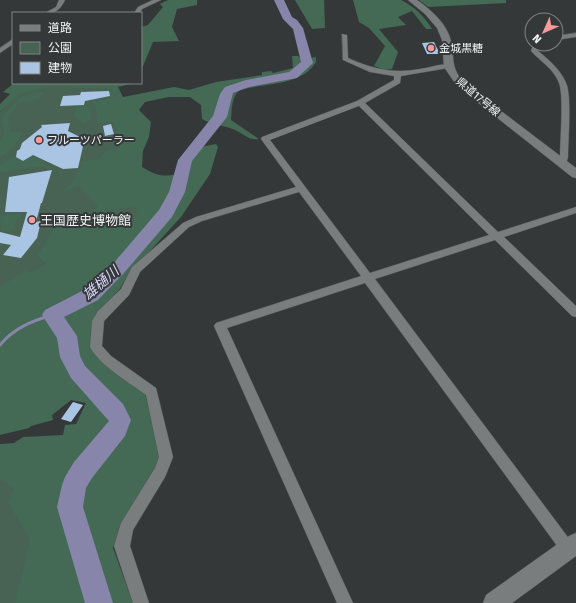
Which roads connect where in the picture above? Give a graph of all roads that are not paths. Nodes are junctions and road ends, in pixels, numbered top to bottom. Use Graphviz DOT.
graph roads {
  1 [pos="62,0"];
  2 [pos="158,0"];
  3 [pos="412,0"];
  4 [pos="50,12"];
  5 [pos="138,12"];
  6 [pos="344,35"];
  7 [pos="576,36"];
  8 [pos="564,37"];
  9 [pos="12,42"];
  10 [pos="0,52"];
  11 [pos="534,52"];
  12 [pos="448,66"];
  13 [pos="398,75"];
  14 [pos="360,103"];
  15 [pos="562,164"];
  16 [pos="576,174"];
  17 [pos="302,188"];
  18 [pos="576,210"];
  19 [pos="497,236"];
  20 [pos="368,278"];
  21 [pos="576,313"];
  22 [pos="572,546"];
  23 [pos="141,603"];
  24 [pos="345,603"];
  25 [pos="494,603"];
  1 -- 4 [label="street"];
  2 -- 5 [label="street"];
  3 -- 12 [label="main road, 県道17号線"];
  6 -- 13 [label="street"];
  7 -- 8 [label="street"];
  9 -- 10 [label="street"];
  11 -- 15 [label="street"];
  12 -- 13 [label="street"];
  12 -- 15 [label="main road, 県道17号線"];
  13 -- 14 [label="street"];
  14 -- 17 [label="street"];
  14 -- 19 [label="street"];
  15 -- 16 [label="main road, 県道17号線"];
  17 -- 20 [label="street"];
  17 -- 23 [label="street"];
  18 -- 19 [label="street"];
  19 -- 20 [label="street"];
  19 -- 21 [label="street"];
  20 -- 22 [label="street"];
  20 -- 24 [label="street"];
  22 -- 25 [label="main road"];
}
